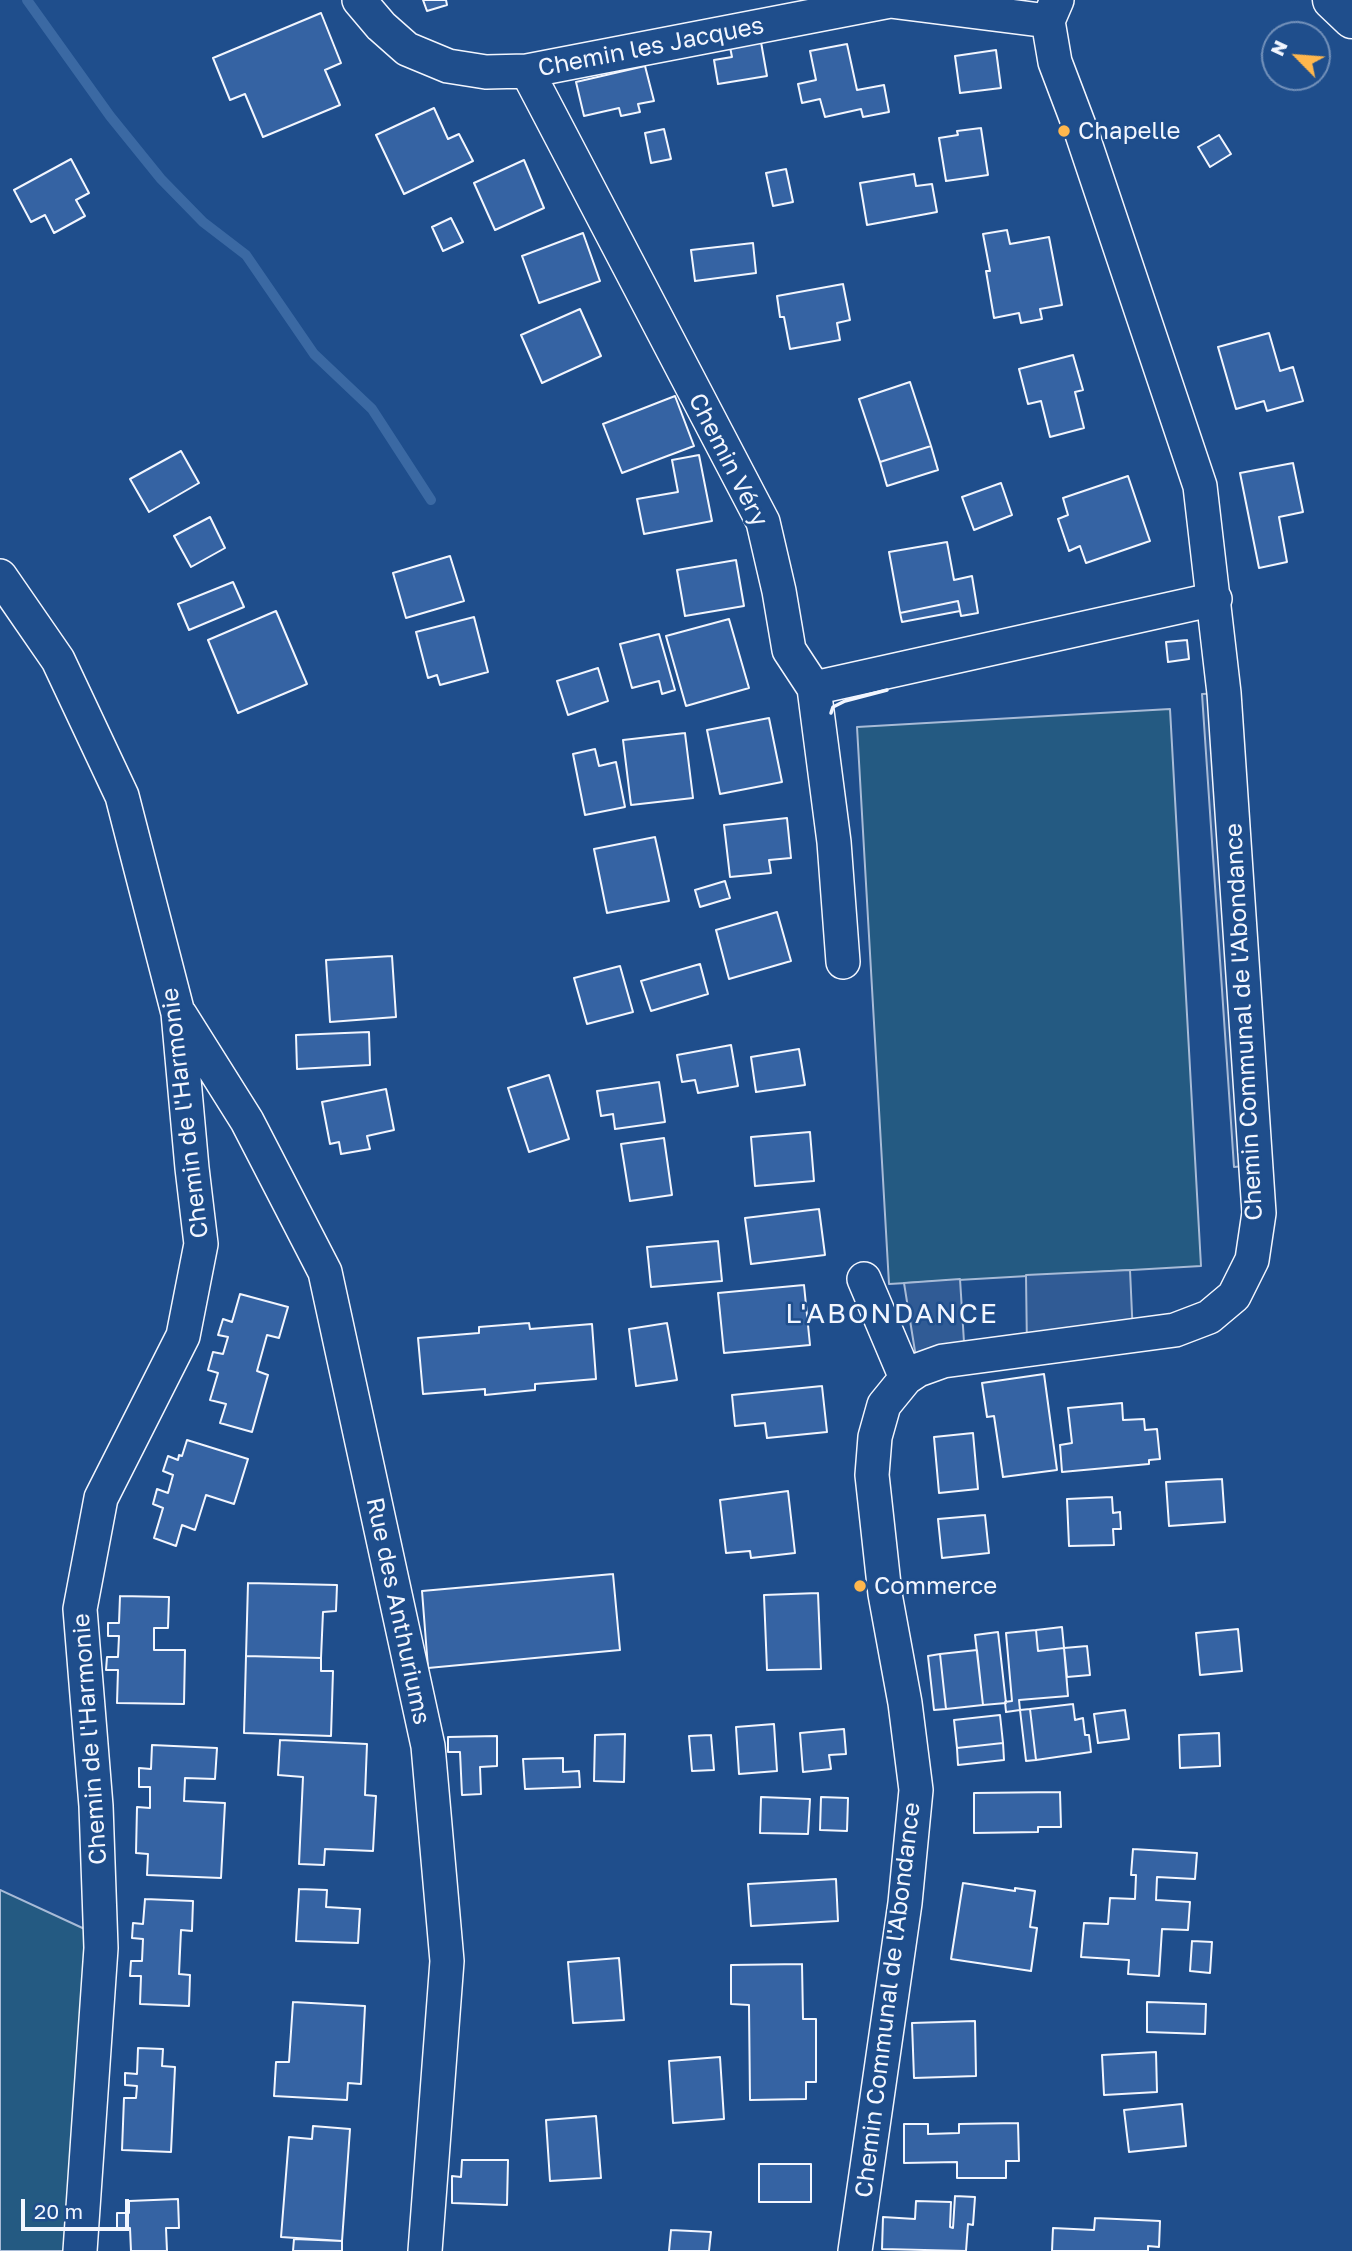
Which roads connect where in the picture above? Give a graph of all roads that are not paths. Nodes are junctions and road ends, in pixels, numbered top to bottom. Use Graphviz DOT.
graph roads {
  1 [pos="359,0"];
  2 [pos="1332,0"];
  3 [pos="1052,11"];
  4 [pos="1352,19"];
  5 [pos="527,71"];
  6 [pos="0,576"];
  7 [pos="1215,599"];
  8 [pos="814,688"];
  9 [pos="843,962"];
  10 [pos="178,1013"];
  11 [pos="864,1279"];
  12 [pos="906,1378"];
  13 [pos="80,2251"];
  14 [pos="425,2251"];
  15 [pos="855,2251"];
  1 -- 5 [label="street, Chemin les Jacques"];
  2 -- 4 [label="street"];
  3 -- 5 [label="street, Chemin les Jacques"];
  3 -- 7 [label="street, Chemin Communal de l'Abondance"];
  5 -- 8 [label="street, Chemin Véry"];
  6 -- 10 [label="street, Chemin de l'Harmonie"];
  7 -- 8 [label="street"];
  7 -- 12 [label="street, Chemin Communal de l'Abondance"];
  8 -- 9 [label="street, Chemin Véry"];
  10 -- 13 [label="street, Chemin de l'Harmonie"];
  10 -- 14 [label="street, Rue des Anthuriums"];
  11 -- 12 [label="street"];
  12 -- 15 [label="street, Chemin Communal de l'Abondance"];
}
